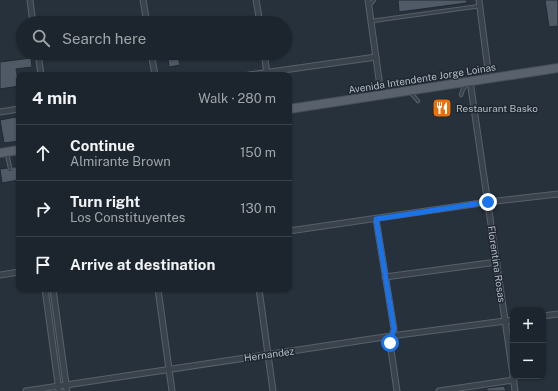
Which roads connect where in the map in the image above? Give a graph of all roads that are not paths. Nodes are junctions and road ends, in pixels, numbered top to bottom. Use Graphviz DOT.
graph roads {
  1 [pos="30,0"];
  2 [pos="143,0"];
  3 [pos="256,0"];
  4 [pos="368,0"];
  5 [pos="374,0"];
  6 [pos="480,3"];
  7 [pos="369,6"];
  8 [pos="32,16"];
  9 [pos="146,16"];
  10 [pos="259,16"];
  11 [pos="371,22"];
  12 [pos="376,56"];
  13 [pos="39,60"];
  14 [pos="152,60"];
  15 [pos="265,60"];
  16 [pos="558,68"];
  17 [pos="41,72"];
  18 [pos="154,72"];
  19 [pos="267,72"];
  20 [pos="279,72"];
  21 [pos="489,78"];
  22 [pos="470,81"];
  23 [pos="408,90"];
  24 [pos="381,94"];
  25 [pos="461,95"];
  26 [pos="418,102"];
  27 [pos="292,108"];
  28 [pos="16,109"];
  29 [pos="0,112"];
  30 [pos="16,150"];
  31 [pos="3,152"];
  32 [pos="10,168"];
  33 [pos="558,194"];
  34 [pos="488,202"];
  35 [pos="376,219"];
  36 [pos="292,231"];
  37 [pos="497,262"];
  38 [pos="16,272"];
  39 [pos="0,275"];
  40 [pos="385,277"];
  41 [pos="45,292"];
  42 [pos="52,292"];
  43 [pos="158,292"];
  44 [pos="259,292"];
  45 [pos="558,314"];
  46 [pos="546,316"];
  47 [pos="510,320"];
  48 [pos="505,321"];
  49 [pos="391,336"];
  50 [pos="268,354"];
  51 [pos="510,356"];
  52 [pos="169,369"];
  53 [pos="510,378"];
  54 [pos="513,379"];
  55 [pos="66,385"];
  56 [pos="58,389"];
  57 [pos="26,391"];
  58 [pos="67,391"];
  59 [pos="172,391"];
  60 [pos="273,391"];
  61 [pos="397,391"];
  62 [pos="439,391"];
  63 [pos="515,391"];
  1 -- 8 [label="street"];
  2 -- 9 [label="street"];
  3 -- 10 [label="street"];
  4 -- 7 [label="street"];
  5 -- 7 [label="lane"];
  6 -- 11 [label="lane"];
  6 -- 21 [label="street"];
  7 -- 11 [label="street"];
  11 -- 12 [label="street"];
  12 -- 20 [label="street"];
  12 -- 24 [label="street"];
  13 -- 17 [label="street"];
  14 -- 18 [label="street"];
  15 -- 19 [label="street"];
  16 -- 21 [label="main road, Avenida Intendente Jorge Loinas"];
  21 -- 22 [label="main road, Avenida Intendente Jorge Loinas"];
  22 -- 23 [label="main road, Avenida Intendente Jorge Loinas"];
  22 -- 25 [label="lane"];
  22 -- 34 [label="street, Florentina Rosas"];
  23 -- 24 [label="main road, Avenida Intendente Jorge Loinas"];
  23 -- 26 [label="lane"];
  24 -- 27 [label="main road, Avenida Intendente Jorge Loinas"];
  28 -- 29 [label="street"];
  30 -- 31 [label="main road"];
  31 -- 32 [label="lane"];
  33 -- 34 [label="street"];
  34 -- 35 [label="street"];
  34 -- 37 [label="street, Florentina Rosas"];
  35 -- 36 [label="street"];
  35 -- 40 [label="street"];
  37 -- 40 [label="street"];
  37 -- 48 [label="street, Florentina Rosas"];
  38 -- 39 [label="street"];
  40 -- 49 [label="street"];
  41 -- 56 [label="street"];
  42 -- 55 [label="street"];
  43 -- 52 [label="street"];
  44 -- 50 [label="street"];
  45 -- 46 [label="street"];
  47 -- 48 [label="street, Hernandez"];
  48 -- 49 [label="street, Hernandez"];
  48 -- 51 [label="street, Florentina Rosas"];
  49 -- 50 [label="street, Hernandez"];
  49 -- 61 [label="street"];
  50 -- 52 [label="street, Hernandez"];
  50 -- 60 [label="street"];
  52 -- 55 [label="street, Hernandez"];
  52 -- 59 [label="street"];
  53 -- 62 [label="street"];
  54 -- 63 [label="street, Florentina Rosas"];
  55 -- 56 [label="street, Hernandez"];
  55 -- 58 [label="street"];
  56 -- 57 [label="street, Hernandez"];
}
